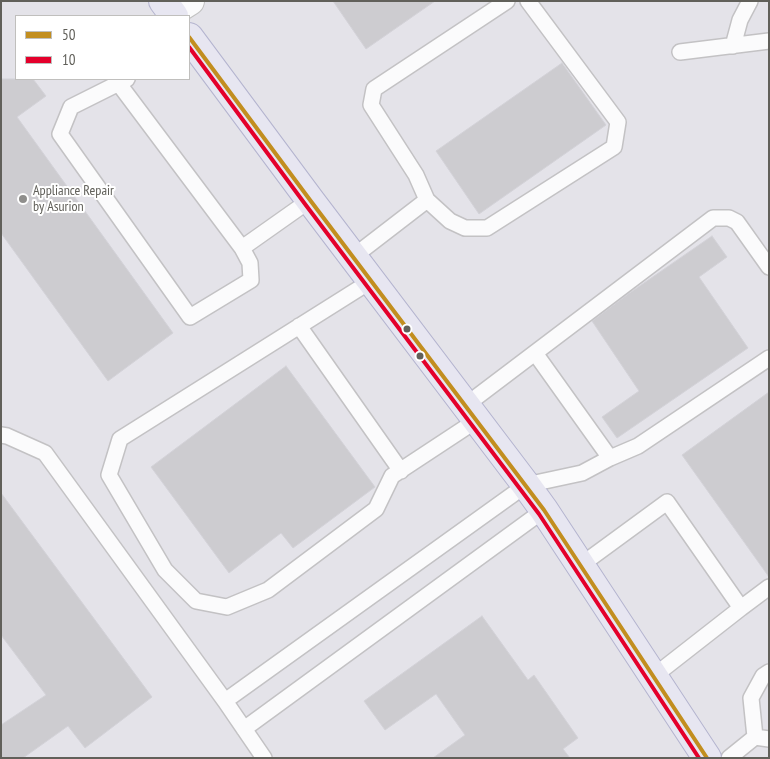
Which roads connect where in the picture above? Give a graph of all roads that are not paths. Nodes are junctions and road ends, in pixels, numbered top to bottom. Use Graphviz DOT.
graph roads {
  1 [pos="508,1"];
  2 [pos="528,1"];
  3 [pos="750,1"];
  4 [pos="190,40"];
  5 [pos="769,41"];
  6 [pos="733,46"];
  7 [pos="680,52"];
  8 [pos="123,81"];
  9 [pos="310,200"];
  10 [pos="427,200"];
  11 [pos="242,248"];
  12 [pos="353,257"];
  13 [pos="769,267"];
  14 [pos="371,281"];
  15 [pos="299,326"];
  16 [pos="535,353"];
  17 [pos="769,358"];
  18 [pos="472,413"];
  19 [pos="1,435"];
  20 [pos="610,458"];
  21 [pos="401,471"];
  22 [pos="526,485"];
  23 [pos="544,510"];
  24 [pos="581,565"];
  25 [pos="769,588"];
  26 [pos="741,608"];
  27 [pos="769,672"];
  28 [pos="654,676"];
  29 [pos="225,701"];
  30 [pos="244,729"];
  31 [pos="762,738"];
  32 [pos="264,758"];
  33 [pos="707,758"];
  34 [pos="728,758"];
  1 -- 10 [label="lane"];
  2 -- 10 [label="lane"];
  3 -- 6 [label="lane"];
  4 -- 9 [label="main road"];
  5 -- 6 [label="lane"];
  6 -- 7 [label="lane"];
  8 -- 11 [label="lane"];
  8 -- 11 [label="lane"];
  9 -- 11 [label="lane"];
  9 -- 12 [label="main road"];
  10 -- 12 [label="lane"];
  12 -- 14 [label="main road"];
  13 -- 16 [label="lane"];
  14 -- 15 [label="lane"];
  14 -- 18 [label="main road"];
  15 -- 21 [label="lane"];
  15 -- 21 [label="lane"];
  16 -- 18 [label="lane"];
  16 -- 20 [label="lane"];
  17 -- 20 [label="lane"];
  18 -- 21 [label="lane"];
  18 -- 22 [label="main road"];
  19 -- 29 [label="lane"];
  20 -- 22 [label="lane"];
  22 -- 23 [label="main road"];
  22 -- 29 [label="lane"];
  23 -- 24 [label="main road"];
  23 -- 30 [label="lane"];
  24 -- 26 [label="lane"];
  24 -- 28 [label="main road"];
  25 -- 26 [label="lane"];
  26 -- 28 [label="lane"];
  27 -- 31 [label="lane"];
  28 -- 33 [label="main road"];
  29 -- 30 [label="lane"];
  30 -- 32 [label="lane"];
  31 -- 34 [label="lane"];
}
